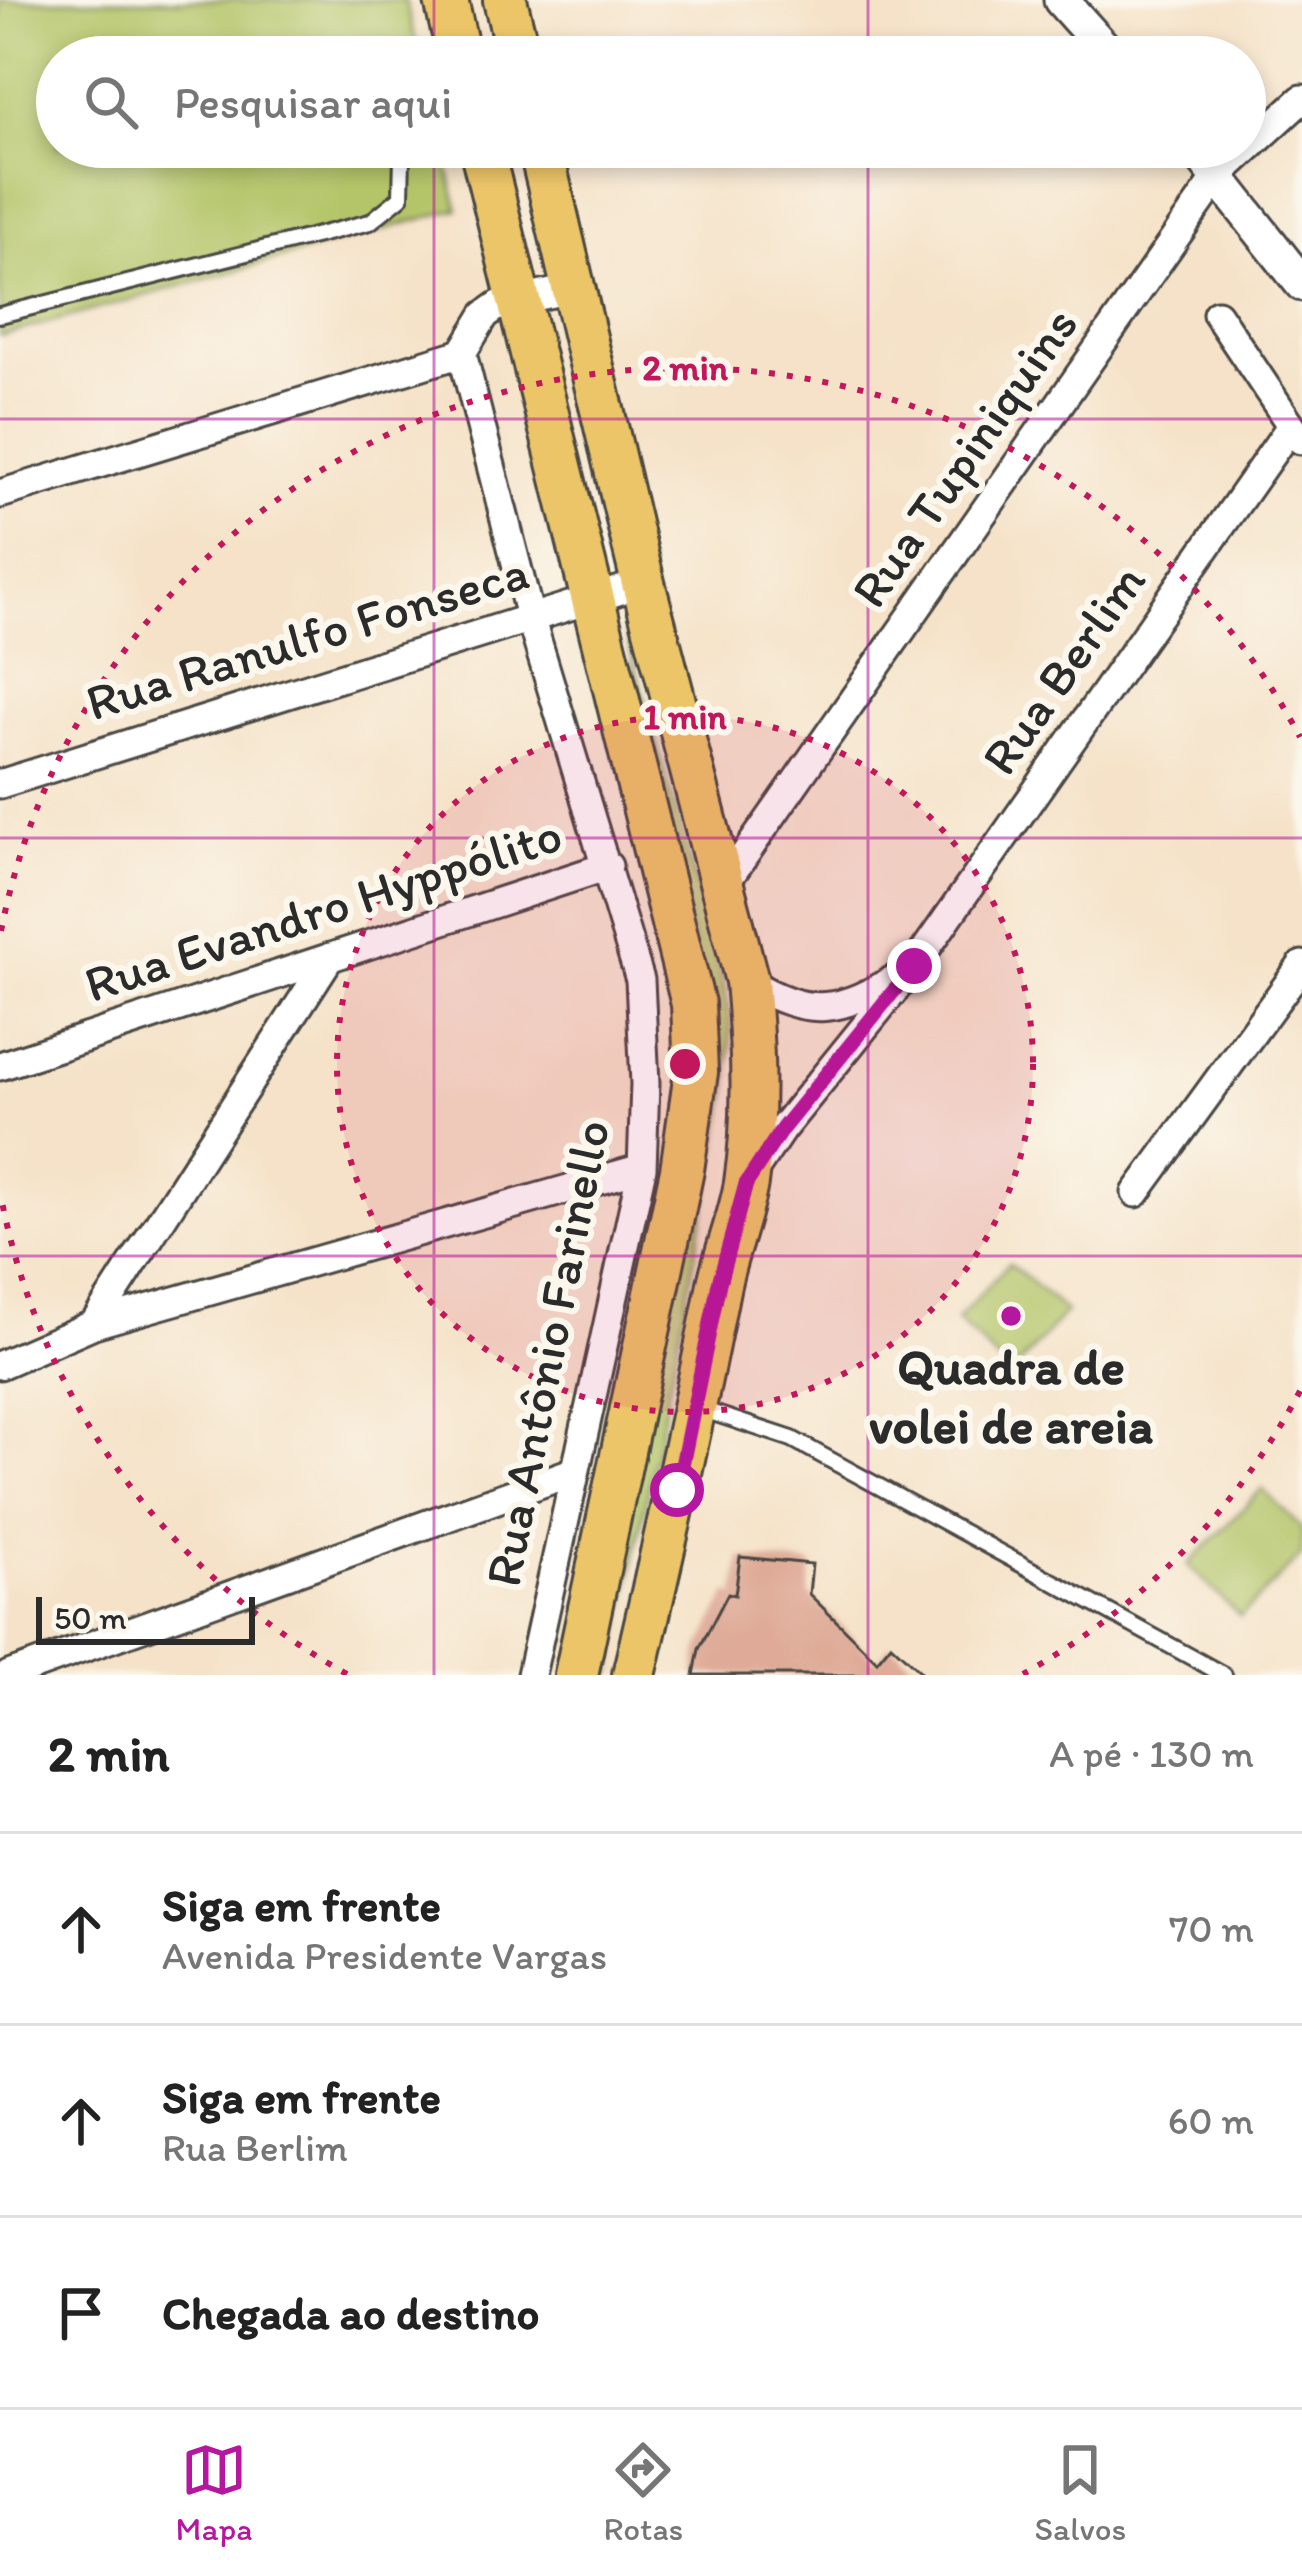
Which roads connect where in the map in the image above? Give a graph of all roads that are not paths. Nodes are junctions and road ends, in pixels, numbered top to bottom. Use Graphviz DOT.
graph roads {
  1 [pos="446,0"];
  2 [pos="505,0"];
  3 [pos="1061,0"];
  4 [pos="454,36"];
  5 [pos="514,36"];
  6 [pos="1093,36"];
  7 [pos="1302,99"];
  8 [pos="1266,132"];
  9 [pos="401,168"];
  10 [pos="486,168"];
  11 [pos="545,168"];
  12 [pos="1214,168"];
  13 [pos="1228,168"];
  14 [pos="1220,175"];
  15 [pos="1302,284"];
  16 [pos="574,288"];
  17 [pos="519,301"];
  18 [pos="1216,314"];
  19 [pos="0,315"];
  20 [pos="462,353"];
  21 [pos="1296,434"];
  22 [pos="0,494"];
  23 [pos="643,583"];
  24 [pos="592,598"];
  25 [pos="530,617"];
  26 [pos="0,784"];
  27 [pos="608,866"];
  28 [pos="723,886"];
  29 [pos="330,956"];
  30 [pos="1302,964"];
  31 [pos="914,966"];
  32 [pos="747,981"];
  33 [pos="0,1066"];
  34 [pos="642,1168"];
  35 [pos="746,1184"];
  36 [pos="1136,1193"];
  37 [pos="94,1324"];
  38 [pos="0,1365"];
  39 [pos="696,1407"];
  40 [pos="575,1471"];
  41 [pos="9,1675"];
  42 [pos="531,1675"];
  43 [pos="576,1675"];
  44 [pos="634,1675"];
  45 [pos="1224,1675"];
  1 -- 4 [label="main road"];
  2 -- 5 [label="main road"];
  3 -- 6 [label="street"];
  7 -- 8 [label="street, Rua Tupiniquins"];
  9 -- 19 [label="lane"];
  10 -- 17 [label="main road"];
  11 -- 16 [label="main road"];
  12 -- 14 [label="street"];
  13 -- 14 [label="street, Rua Tupiniquins"];
  14 -- 15 [label="street"];
  14 -- 28 [label="street, Rua Tupiniquins"];
  16 -- 17 [label="street"];
  16 -- 23 [label="main road"];
  17 -- 20 [label="street"];
  17 -- 24 [label="main road"];
  18 -- 21 [label="street"];
  20 -- 22 [label="street"];
  20 -- 25 [label="street, Rua Antônio Farinello"];
  21 -- 31 [label="street, Rua Berlim"];
  23 -- 24 [label="street, Rua Ranulfo Fonseca"];
  23 -- 28 [label="main road"];
  24 -- 25 [label="street, Rua Ranulfo Fonseca"];
  24 -- 43 [label="main road"];
  25 -- 26 [label="street, Rua Ranulfo Fonseca"];
  25 -- 27 [label="street, Rua Antônio Farinello"];
  27 -- 29 [label="street, Rua Evandro Hyppólito"];
  27 -- 34 [label="street, Rua Antônio Farinello"];
  28 -- 32 [label="main road"];
  29 -- 33 [label="street, Rua Evandro Hyppólito"];
  29 -- 37 [label="street"];
  30 -- 36 [label="street"];
  31 -- 32 [label="street, Rua Berlim"];
  31 -- 35 [label="street, Rua Berlim"];
  32 -- 35 [label="main road"];
  34 -- 37 [label="street"];
  34 -- 40 [label="street, Rua Antônio Farinello"];
  35 -- 39 [label="main road"];
  37 -- 38 [label="street"];
  39 -- 44 [label="main road"];
  39 -- 45 [label="lane"];
  40 -- 41 [label="street"];
  40 -- 42 [label="street, Rua Antônio Farinello"];
}
